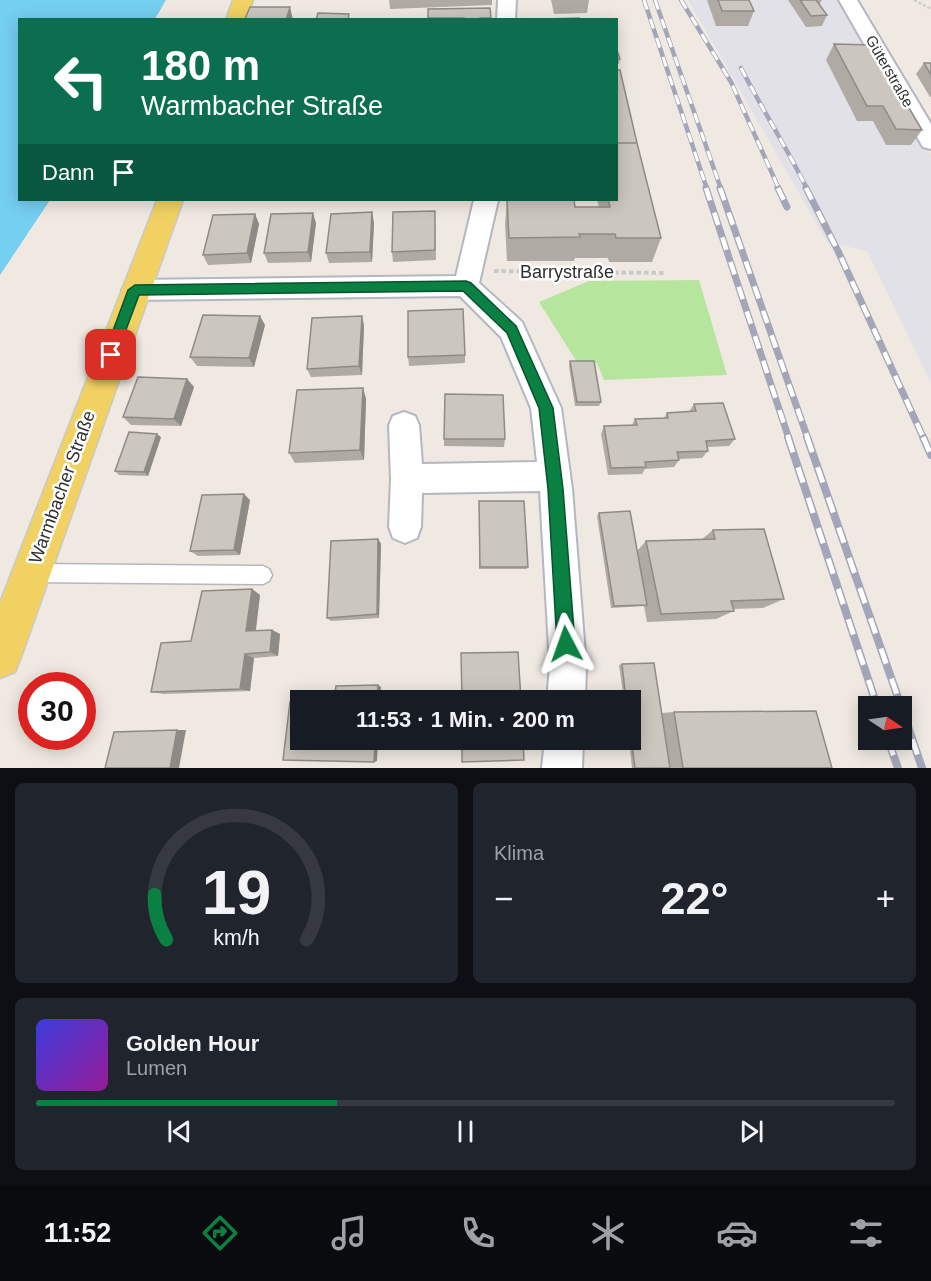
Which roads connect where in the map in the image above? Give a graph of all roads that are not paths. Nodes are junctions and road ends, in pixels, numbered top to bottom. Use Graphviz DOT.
graph roads {
  1 [pos="243,0"];
  2 [pos="507,0"];
  3 [pos="848,0"];
  4 [pos="237,18"];
  5 [pos="506,18"];
  6 [pos="931,142"];
  7 [pos="170,201"];
  8 [pos="486,201"];
  9 [pos="468,279"];
  10 [pos="135,290"];
  11 [pos="404,425"];
  12 [pos="554,476"];
  13 [pos="407,479"];
  14 [pos="405,527"];
  15 [pos="31,573"];
  16 [pos="263,574"];
  17 [pos="0,657"];
  18 [pos="567,690"];
  19 [pos="563,750"];
  20 [pos="562,768"];
  1 -- 4 [label="main road"];
  2 -- 5 [label="street"];
  3 -- 6 [label="street, Güterstraße"];
  7 -- 10 [label="main road, Warmbacher Straße"];
  8 -- 9 [label="street"];
  9 -- 10 [label="street"];
  9 -- 12 [label="street"];
  10 -- 15 [label="main road, Warmbacher Straße"];
  11 -- 13 [label="street"];
  12 -- 13 [label="street"];
  12 -- 18 [label="street"];
  13 -- 14 [label="street"];
  15 -- 16 [label="lane, Warmbacher Straße"];
  15 -- 17 [label="main road, Warmbacher Straße"];
  19 -- 20 [label="street"];
}
